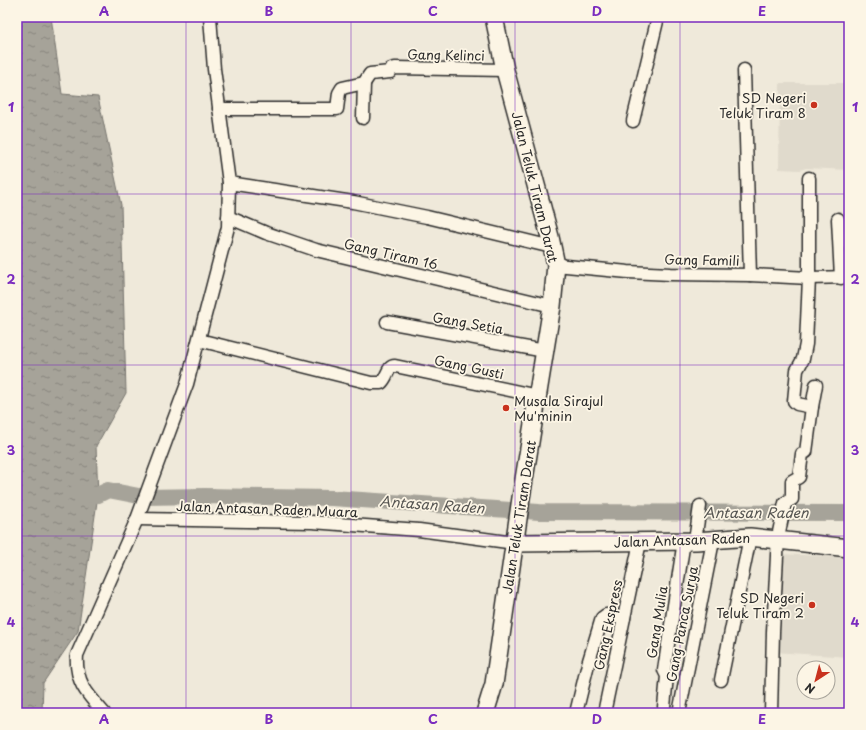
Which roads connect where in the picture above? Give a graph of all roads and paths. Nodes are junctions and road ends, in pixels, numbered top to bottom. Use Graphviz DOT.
graph roads {
  1 [pos="210,17"];
  2 [pos="494,17"];
  3 [pos="658,17"];
  4 [pos="505,70"];
  5 [pos="744,70"];
  6 [pos="364,83"];
  7 [pos="219,109"];
  8 [pos="363,118"];
  9 [pos="633,121"];
  10 [pos="809,178"];
  11 [pos="229,183"];
  12 [pos="228,217"];
  13 [pos="838,219"];
  14 [pos="552,247"];
  15 [pos="556,266"];
  16 [pos="750,275"];
  17 [pos="809,278"];
  18 [pos="845,278"];
  19 [pos="552,306"];
  20 [pos="387,322"];
  21 [pos="199,340"];
  22 [pos="545,351"];
  23 [pos="816,385"];
  24 [pos="538,396"];
  25 [pos="812,406"];
  26 [pos="700,508"];
  27 [pos="139,514"];
  28 [pos="750,537"];
  29 [pos="778,538"];
  30 [pos="697,539"];
  31 [pos="640,542"];
  32 [pos="515,543"];
  33 [pos="849,548"];
  34 [pos="624,618"];
  35 [pos="721,680"];
  36 [pos="664,707"];
  37 [pos="104,713"];
  38 [pos="485,713"];
  39 [pos="576,713"];
  40 [pos="604,713"];
  41 [pos="679,713"];
  42 [pos="771,713"];
  1 -- 7 [label="street"];
  2 -- 4 [label="street, Jalan Teluk Tiram Darat"];
  3 -- 9 [label="street"];
  4 -- 6 [label="street, Gang Kelinci"];
  4 -- 14 [label="street, Jalan Teluk Tiram Darat"];
  5 -- 16 [label="street"];
  6 -- 7 [label="street"];
  6 -- 8 [label="street"];
  7 -- 11 [label="street"];
  10 -- 17 [label="street"];
  11 -- 12 [label="street"];
  11 -- 14 [label="street"];
  12 -- 19 [label="street, Gang Tiram 16"];
  12 -- 21 [label="street"];
  13 -- 18 [label="street"];
  14 -- 15 [label="street, Jalan Teluk Tiram Darat"];
  15 -- 16 [label="street, Gang Famili"];
  15 -- 19 [label="street, Jalan Teluk Tiram Darat"];
  16 -- 17 [label="street, Gang Famili"];
  17 -- 18 [label="street, Gang Famili"];
  17 -- 25 [label="street"];
  19 -- 22 [label="street, Jalan Teluk Tiram Darat"];
  20 -- 22 [label="street, Gang Setia"];
  21 -- 24 [label="street, Gang Gusti"];
  21 -- 27 [label="street"];
  22 -- 24 [label="street, Jalan Teluk Tiram Darat"];
  23 -- 25 [label="street"];
  24 -- 32 [label="street, Jalan Teluk Tiram Darat"];
  25 -- 29 [label="street"];
  26 -- 30 [label="street"];
  27 -- 32 [label="street, Jalan Antasan Raden Muara"];
  27 -- 37 [label="street"];
  28 -- 29 [label="street, Jalan Antasan Raden"];
  28 -- 30 [label="street, Jalan Antasan Raden"];
  28 -- 35 [label="street"];
  29 -- 33 [label="street, Jalan Antasan Raden"];
  29 -- 42 [label="street"];
  30 -- 31 [label="street, Jalan Antasan Raden"];
  30 -- 36 [label="street, Gang Mulia"];
  30 -- 41 [label="street, Gang Panca Surya"];
  31 -- 32 [label="street, Jalan Antasan Raden"];
  31 -- 34 [label="street, Gang Ekspress"];
  32 -- 38 [label="street, Jalan Teluk Tiram Darat"];
  34 -- 39 [label="street"];
  34 -- 40 [label="street, Gang Ekspress"];
}
